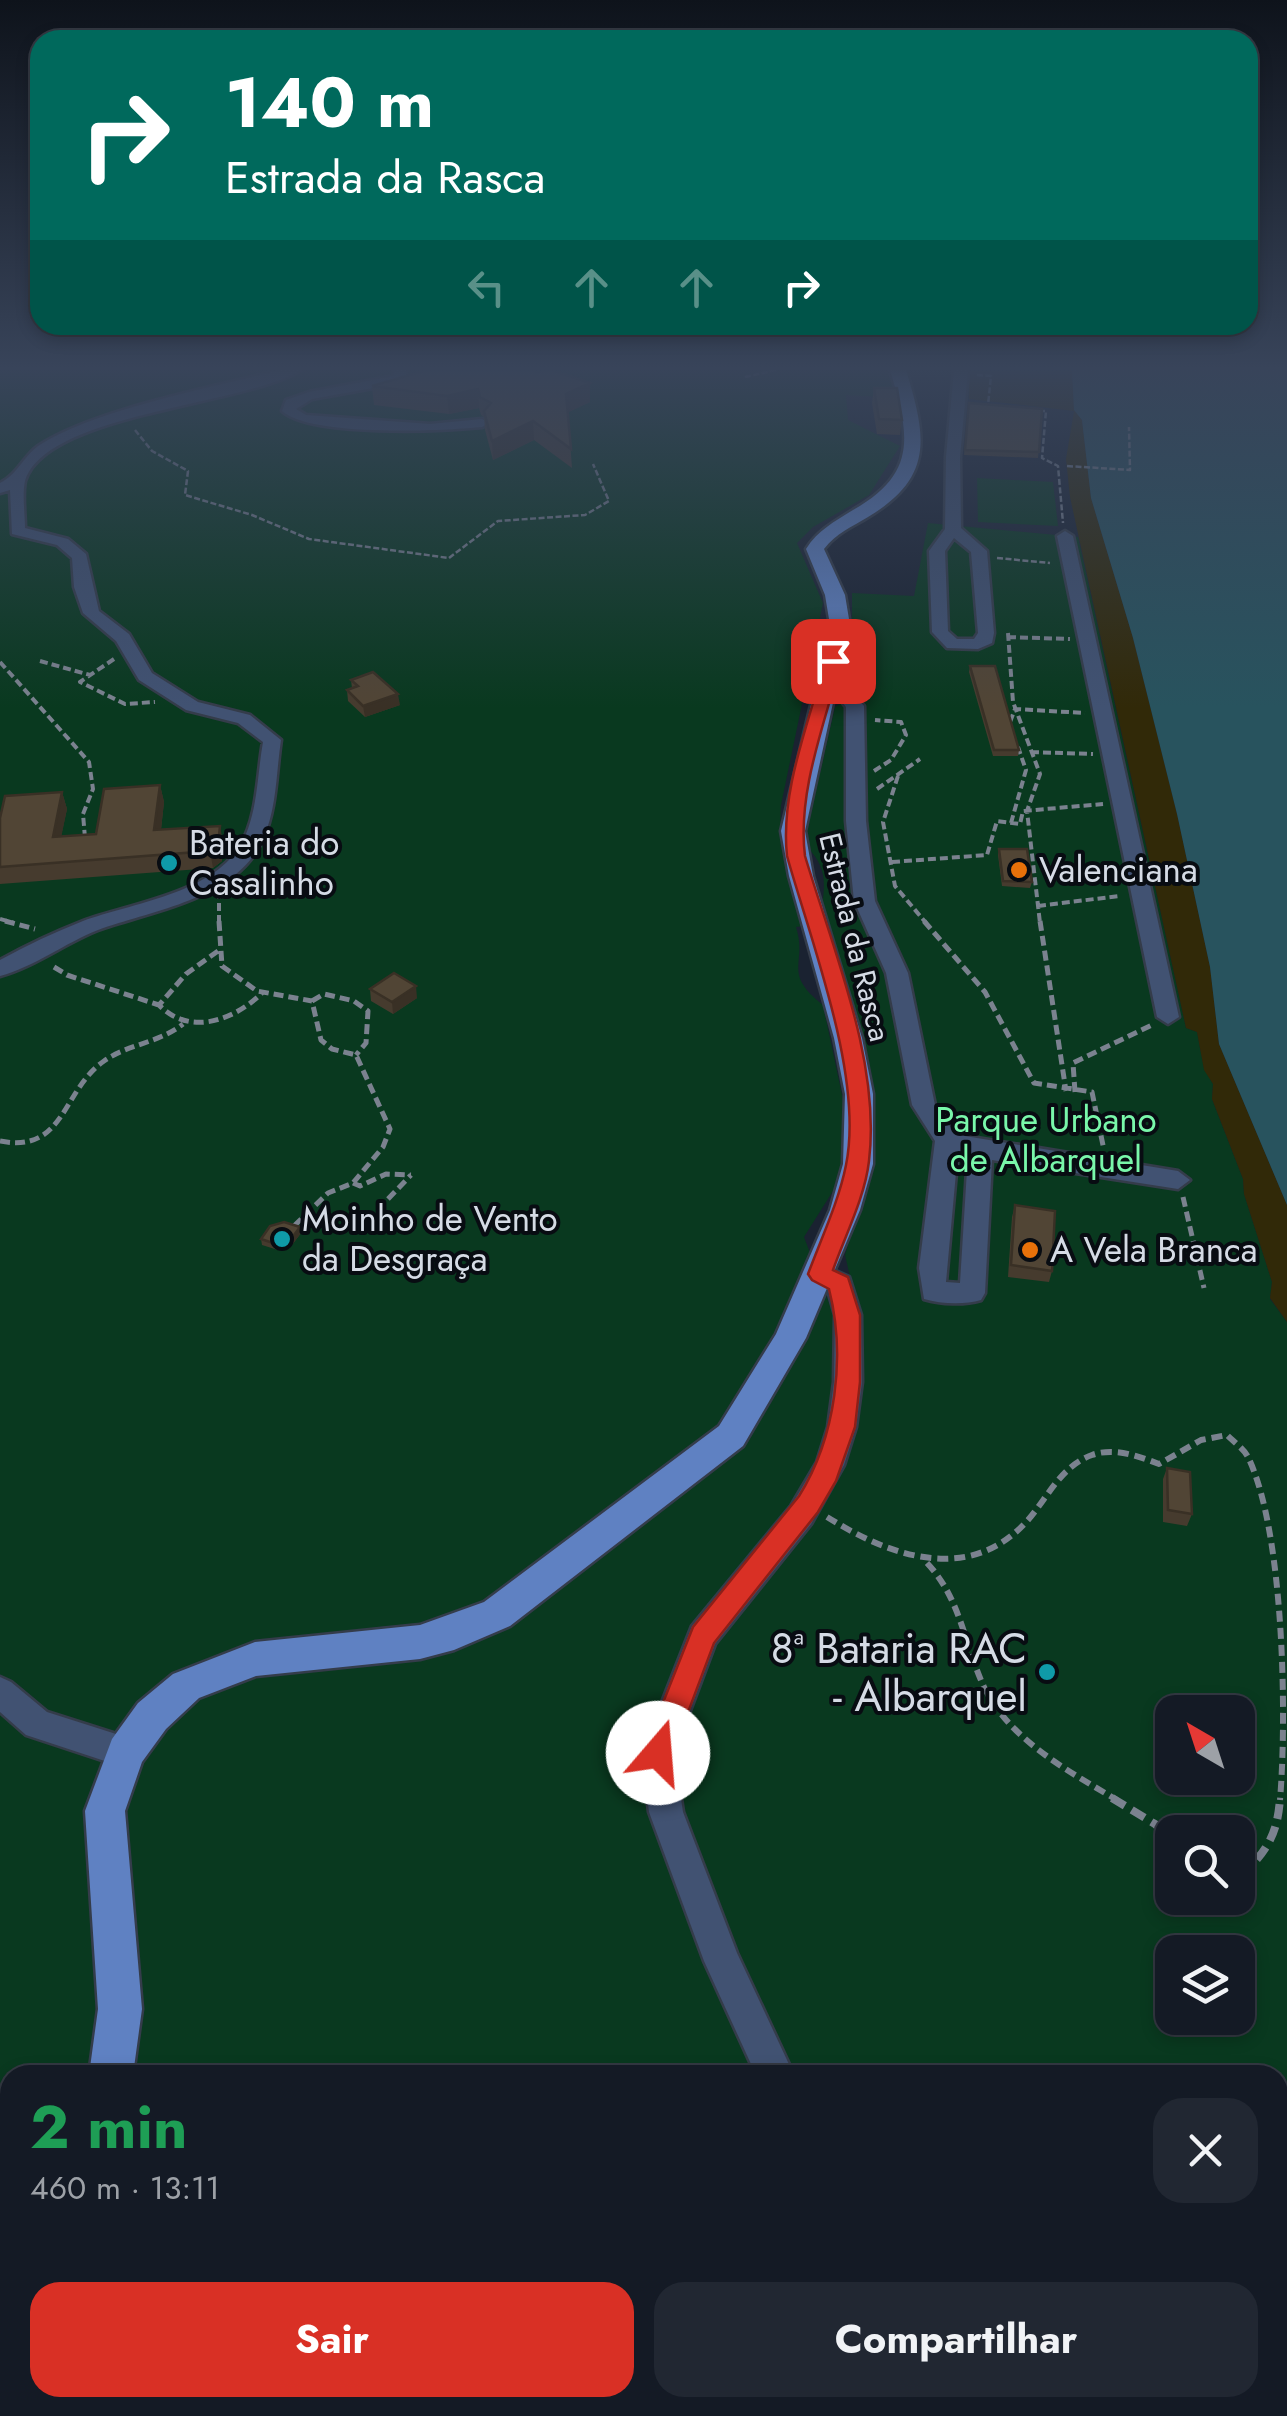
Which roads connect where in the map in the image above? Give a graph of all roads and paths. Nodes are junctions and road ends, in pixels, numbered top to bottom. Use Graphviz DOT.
graph roads {
  1 [pos="18,483"];
  2 [pos="187,483"];
  3 [pos="601,483"];
  4 [pos="895,483"];
  5 [pos="952,483"];
  6 [pos="1059,483"];
  7 [pos="953,529"];
  8 [pos="1064,536"];
  9 [pos="999,560"];
  10 [pos="1068,564"];
  11 [pos="1086,640"];
  12 [pos="129,649"];
  13 [pos="40,660"];
  14 [pos="0,662"];
  15 [pos="90,675"];
  16 [pos="826,688"];
  17 [pos="172,695"];
  18 [pos="1015,709"];
  19 [pos="1103,714"];
  20 [pos="855,718"];
  21 [pos="1010,723"];
  22 [pos="1015,738"];
  23 [pos="1031,752"];
  24 [pos="1111,754"];
  25 [pos="920,759"];
  26 [pos="856,784"];
  27 [pos="1122,802"];
  28 [pos="1027,811"];
  29 [pos="1011,823"];
  30 [pos="85,846"];
  31 [pos="892,862"];
  32 [pos="219,875"];
  33 [pos="1144,892"];
  34 [pos="1038,906"];
  35 [pos="218,950"];
  36 [pos="30,952"];
  37 [pos="0,969"];
  38 [pos="263,992"];
  39 [pos="312,1001"];
  40 [pos="160,1005"];
  41 [pos="1168,1018"];
  42 [pos="183,1024"];
  43 [pos="356,1055"];
  44 [pos="1066,1090"];
  45 [pos="1075,1092"];
  46 [pos="947,1139"];
  47 [pos="0,1140"];
  48 [pos="981,1148"];
  49 [pos="1107,1168"];
  50 [pos="1178,1180"];
  51 [pos="354,1183"];
  52 [pos="388,1199"];
  53 [pos="294,1226"];
  54 [pos="820,1274"];
  55 [pos="1204,1288"];
  56 [pos="809,1504"];
  57 [pos="925,1560"];
  58 [pos="0,1692"];
  59 [pos="126,1752"];
  60 [pos="1155,1825"];
  61 [pos="1255,1862"];
  62 [pos="112,2065"];
  63 [pos="771,2065"];
  1 -- 12 [label="street"];
  2 -- 3 [label="path"];
  4 -- 16 [label="main road, Estrada da Rasca"];
  5 -- 7 [label="street"];
  6 -- 8 [label="path"];
  7 -- 7 [label="street"];
  8 -- 10 [label="street"];
  9 -- 10 [label="path"];
  10 -- 11 [label="street"];
  11 -- 18 [label="path"];
  11 -- 19 [label="street"];
  12 -- 15 [label="path"];
  12 -- 17 [label="street"];
  13 -- 15 [label="path"];
  14 -- 30 [label="path"];
  15 -- 17 [label="path"];
  16 -- 20 [label="street"];
  16 -- 54 [label="main road, Estrada da Rasca"];
  17 -- 32 [label="street"];
  18 -- 19 [label="path"];
  18 -- 21 [label="path"];
  18 -- 23 [label="path"];
  19 -- 24 [label="street"];
  20 -- 26 [label="street"];
  20 -- 26 [label="path"];
  22 -- 29 [label="path"];
  23 -- 24 [label="path"];
  23 -- 28 [label="path"];
  24 -- 27 [label="street"];
  25 -- 31 [label="path"];
  26 -- 46 [label="street"];
  27 -- 28 [label="path"];
  27 -- 33 [label="street"];
  28 -- 29 [label="path"];
  28 -- 34 [label="path"];
  29 -- 31 [label="path"];
  31 -- 44 [label="path"];
  32 -- 35 [label="path"];
  32 -- 36 [label="street"];
  33 -- 34 [label="path"];
  33 -- 41 [label="street"];
  34 -- 44 [label="path"];
  35 -- 38 [label="path"];
  35 -- 40 [label="path"];
  36 -- 37 [label="street"];
  36 -- 40 [label="path"];
  38 -- 39 [label="path"];
  38 -- 42 [label="path"];
  39 -- 43 [label="path"];
  39 -- 43 [label="path"];
  40 -- 42 [label="path"];
  41 -- 45 [label="path"];
  42 -- 47 [label="path"];
  43 -- 51 [label="path"];
  44 -- 45 [label="path"];
  45 -- 49 [label="path"];
  46 -- 48 [label="street"];
  46 -- 48 [label="street"];
  48 -- 49 [label="street"];
  49 -- 50 [label="street"];
  50 -- 55 [label="path"];
  51 -- 52 [label="path"];
  51 -- 53 [label="path"];
  54 -- 56 [label="street"];
  54 -- 59 [label="main road, Estrada da Rasca"];
  56 -- 57 [label="path"];
  56 -- 63 [label="street"];
  57 -- 60 [label="path"];
  57 -- 61 [label="path"];
  58 -- 59 [label="street"];
  59 -- 62 [label="main road, Estrada da Rasca"];
}
